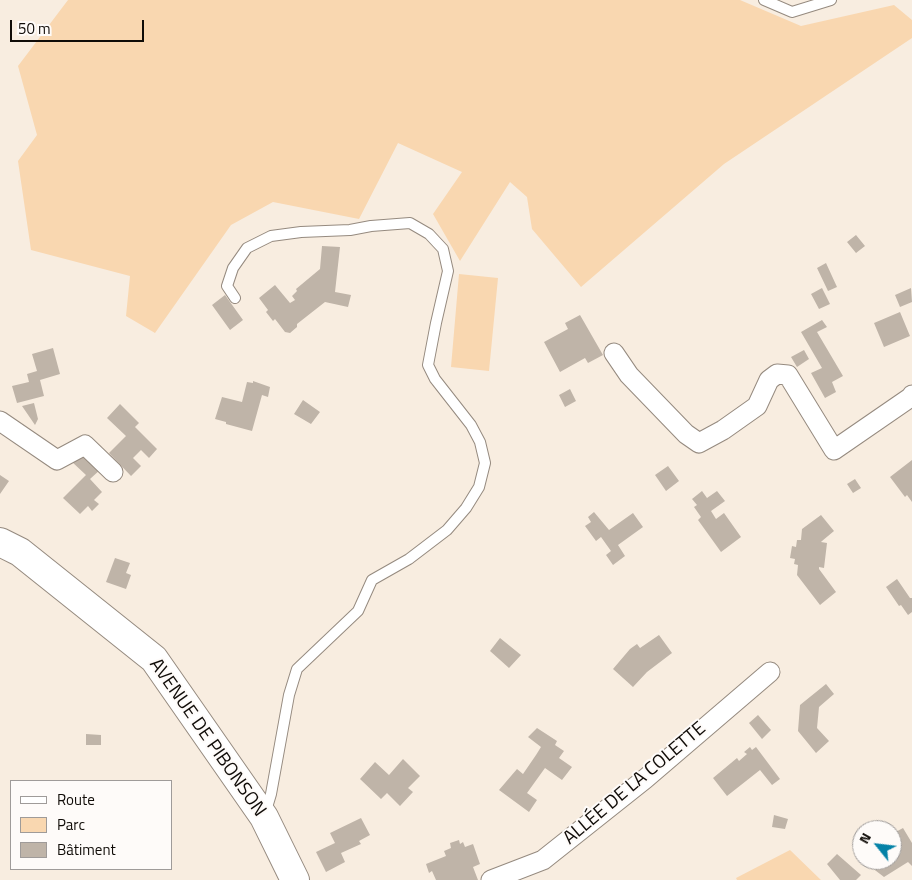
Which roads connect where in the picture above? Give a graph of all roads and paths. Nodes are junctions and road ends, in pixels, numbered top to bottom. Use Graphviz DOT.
graph roads {
  1 [pos="764,0"];
  2 [pos="831,0"];
  3 [pos="235,298"];
  4 [pos="614,353"];
  5 [pos="912,395"];
  6 [pos="0,421"];
  7 [pos="114,472"];
  8 [pos="0,542"];
  9 [pos="770,672"];
  10 [pos="264,817"];
  11 [pos="296,880"];
  12 [pos="491,880"];
  1 -- 2 [label="lane"];
  3 -- 10 [label="lane"];
  4 -- 5 [label="street"];
  6 -- 7 [label="street"];
  8 -- 10 [label="street, AVENUE DE PIBONSON"];
  9 -- 12 [label="street, ALLÉE DE LA COLETTE"];
  10 -- 11 [label="street, AVENUE DE PIBONSON"];
}
